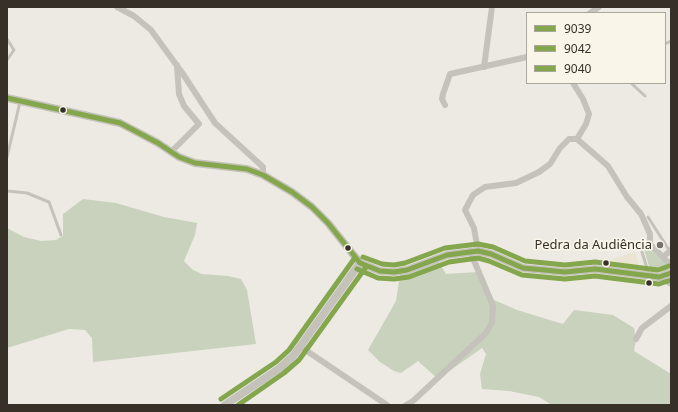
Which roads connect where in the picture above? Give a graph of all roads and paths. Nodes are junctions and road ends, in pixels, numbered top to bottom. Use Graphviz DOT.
graph roads {
  1 [pos="9,7"];
  2 [pos="117,7"];
  3 [pos="492,7"];
  4 [pos="7,9"];
  5 [pos="7,39"];
  6 [pos="526,57"];
  7 [pos="7,60"];
  8 [pos="177,65"];
  9 [pos="484,67"];
  10 [pos="574,84"];
  11 [pos="632,84"];
  12 [pos="645,96"];
  13 [pos="7,98"];
  14 [pos="21,101"];
  15 [pos="445,105"];
  16 [pos="577,139"];
  17 [pos="171,152"];
  18 [pos="7,157"];
  19 [pos="263,174"];
  20 [pos="7,191"];
  21 [pos="648,217"];
  22 [pos="61,235"];
  23 [pos="670,250"];
  24 [pos="474,251"];
  25 [pos="642,252"];
  26 [pos="663,257"];
  27 [pos="364,265"];
  28 [pos="671,265"];
  29 [pos="658,266"];
  30 [pos="651,273"];
  31 [pos="671,273"];
  32 [pos="659,277"];
  33 [pos="671,284"];
  34 [pos="671,306"];
  35 [pos="636,339"];
  36 [pos="301,347"];
  37 [pos="225,405"];
  38 [pos="387,405"];
  39 [pos="406,405"];
  1 -- 4 [label="path"];
  2 -- 8 [label="street"];
  3 -- 9 [label="street"];
  5 -- 7 [label="lane"];
  6 -- 9 [label="street"];
  8 -- 17 [label="street"];
  8 -- 19 [label="street"];
  9 -- 15 [label="street"];
  10 -- 16 [label="street"];
  11 -- 12 [label="lane"];
  13 -- 14 [label="street"];
  14 -- 17 [label="street"];
  14 -- 18 [label="lane"];
  16 -- 24 [label="street"];
  16 -- 26 [label="street"];
  17 -- 19 [label="street"];
  19 -- 27 [label="street"];
  20 -- 22 [label="lane"];
  21 -- 23 [label="lane"];
  23 -- 26 [label="street"];
  24 -- 27 [label="street"];
  24 -- 30 [label="street"];
  24 -- 39 [label="street"];
  25 -- 30 [label="lane"];
  26 -- 28 [label="street"];
  27 -- 36 [label="street"];
  29 -- 30 [label="path"];
  30 -- 32 [label="street"];
  31 -- 32 [label="street"];
  32 -- 33 [label="street"];
  34 -- 35 [label="street"];
  36 -- 37 [label="street"];
  36 -- 38 [label="street"];
}
